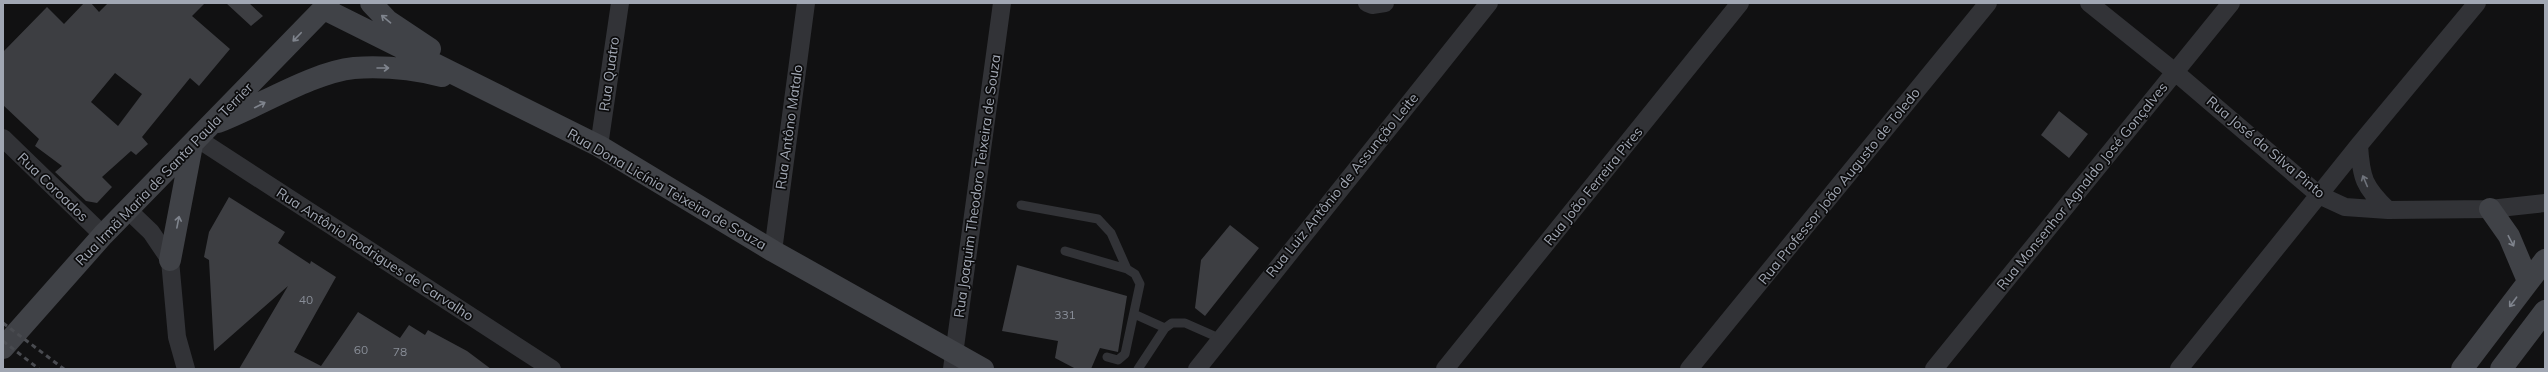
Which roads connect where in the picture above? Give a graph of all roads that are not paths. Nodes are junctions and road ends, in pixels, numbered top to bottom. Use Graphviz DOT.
graph roads {
  1 [pos="371,3"];
  2 [pos="620,3"];
  3 [pos="806,3"];
  4 [pos="1002,3"];
  5 [pos="1367,3"];
  6 [pos="1385,3"];
  7 [pos="1489,3"];
  8 [pos="1740,3"];
  9 [pos="1988,3"];
  10 [pos="2089,3"];
  11 [pos="2231,3"];
  12 [pos="2477,3"];
  13 [pos="322,5"];
  14 [pos="2175,72"];
  15 [pos="473,84"];
  16 [pos="200,136"];
  17 [pos="3,138"];
  18 [pos="2359,145"];
  19 [pos="599,146"];
  20 [pos="2319,195"];
  21 [pos="2545,203"];
  22 [pos="1021,205"];
  23 [pos="2490,209"];
  24 [pos="128,210"];
  25 [pos="2388,210"];
  26 [pos="103,235"];
  27 [pos="773,251"];
  28 [pos="1065,251"];
  29 [pos="170,260"];
  30 [pos="2545,260"];
  31 [pos="1127,269"];
  32 [pos="2528,281"];
  33 [pos="2545,311"];
  34 [pos="1134,314"];
  35 [pos="1165,328"];
  36 [pos="1219,338"];
  37 [pos="3,348"];
  38 [pos="1107,358"];
  39 [pos="953,362"];
  40 [pos="186,369"];
  41 [pos="552,369"];
  42 [pos="983,369"];
  43 [pos="1138,369"];
  44 [pos="1196,369"];
  45 [pos="1445,369"];
  46 [pos="1689,369"];
  47 [pos="1934,369"];
  48 [pos="2179,369"];
  49 [pos="2462,369"];
  50 [pos="2501,369"];
  15 -- 1 [label="main road, one-way"];
  2 -- 19 [label="street, Rua Quatro"];
  3 -- 27 [label="street, Rua Antôno Matalo"];
  4 -- 39 [label="street, Rua Joaquim Theodoro Teixeira de Souza"];
  5 -- 6 [label="street"];
  7 -- 36 [label="street, Rua Luiz Antônio de Assunção Leite"];
  8 -- 45 [label="street, Rua João Ferreira Pires"];
  9 -- 46 [label="street, Rua Professor João Augusto de Toledo"];
  10 -- 14 [label="street, Rua José da Silva Pinto"];
  11 -- 14 [label="street, Rua Monsenhor Agnaldo José Gonçalves"];
  12 -- 18 [label="street"];
  13 -- 15 [label="main road, Rua Dona Licínia Teixeira de Souza"];
  13 -- 16 [label="main road, Rua Irmã Maria de Santa Paula Terrier, one-way"];
  14 -- 20 [label="street, Rua José da Silva Pinto"];
  14 -- 47 [label="street, Rua Monsenhor Agnaldo José Gonçalves"];
  16 -- 15 [label="main road, one-way"];
  15 -- 19 [label="main road, Rua Dona Licínia Teixeira de Souza"];
  16 -- 24 [label="main road, Rua Irmã Maria de Santa Paula Terrier"];
  29 -- 16 [label="main road, one-way"];
  16 -- 41 [label="street, Rua Antônio Rodrigues de Carvalho"];
  17 -- 26 [label="street, Rua Coroados"];
  18 -- 20 [label="street"];
  25 -- 18 [label="street, one-way"];
  19 -- 27 [label="main road, Rua Dona Licínia Teixeira de Souza"];
  20 -- 25 [label="street, Rua José da Silva Pinto"];
  20 -- 48 [label="street"];
  21 -- 23 [label="street, Rua José da Silva Pinto"];
  22 -- 31 [label="lane"];
  23 -- 25 [label="street, Rua José da Silva Pinto"];
  23 -- 32 [label="main road, one-way"];
  24 -- 26 [label="main road, Rua Irmã Maria de Santa Paula Terrier"];
  24 -- 29 [label="street"];
  26 -- 37 [label="main road, Rua Irmã Maria de Santa Paula Terrier"];
  27 -- 39 [label="main road, Rua Dona Licínia Teixeira de Souza"];
  28 -- 31 [label="lane"];
  29 -- 40 [label="street"];
  30 -- 32 [label="main road"];
  31 -- 34 [label="lane"];
  32 -- 49 [label="main road, one-way"];
  33 -- 50 [label="main road"];
  34 -- 35 [label="lane"];
  34 -- 38 [label="lane"];
  35 -- 36 [label="lane"];
  35 -- 43 [label="lane"];
  36 -- 44 [label="street, Rua Luiz Antônio de Assunção Leite"];
  39 -- 42 [label="main road, Rua Dona Licínia Teixeira de Souza"];
}
